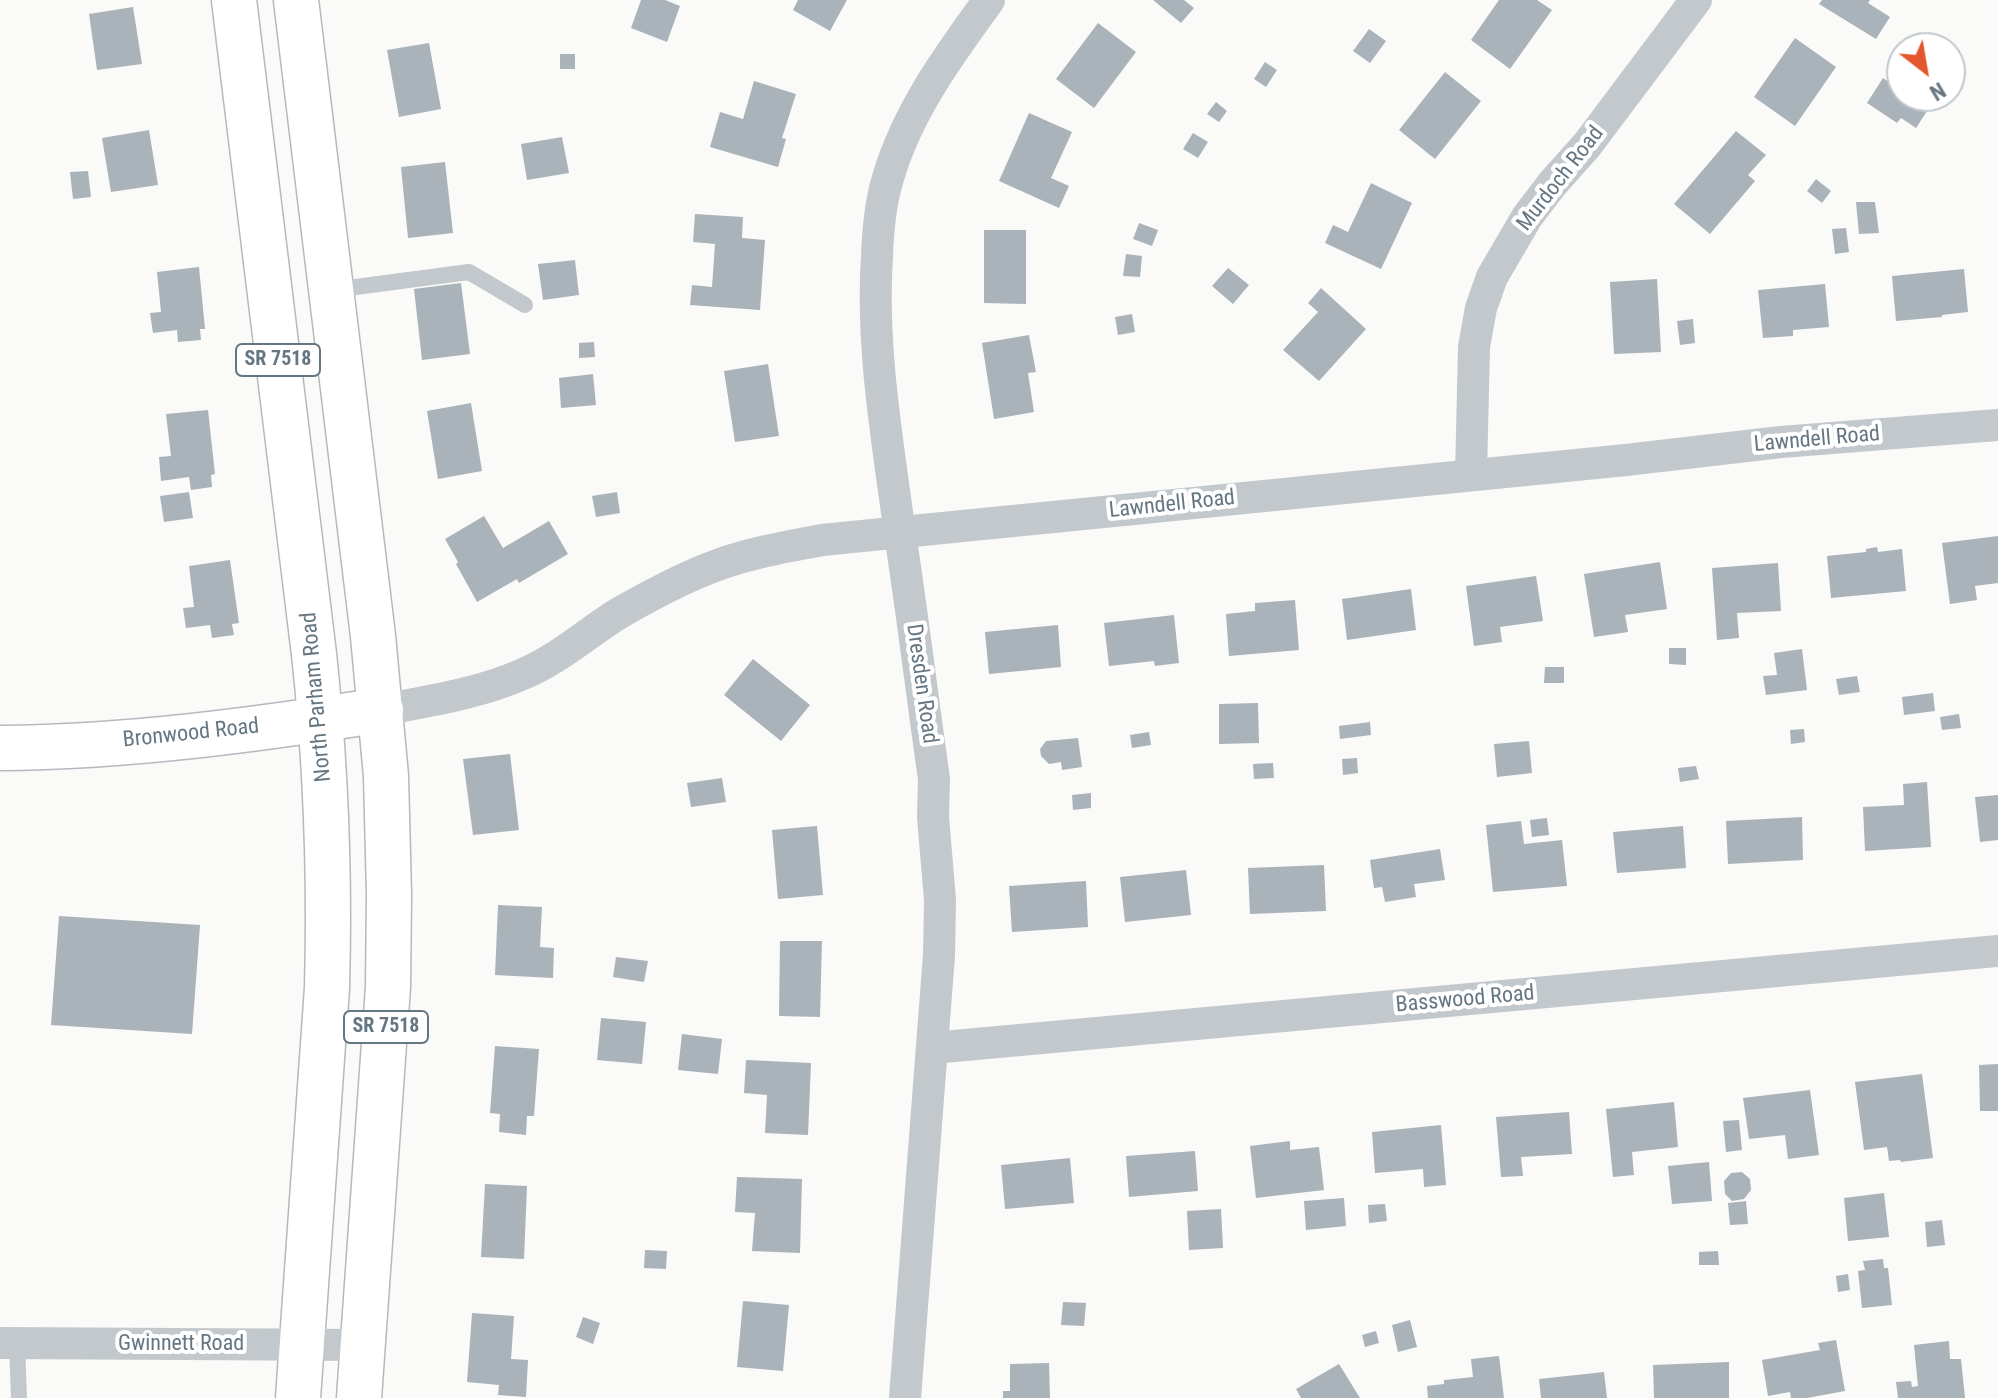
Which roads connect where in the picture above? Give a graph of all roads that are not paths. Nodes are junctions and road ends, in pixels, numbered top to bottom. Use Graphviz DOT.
graph roads {
  1 [pos="234,0"];
  2 [pos="296,0"];
  3 [pos="989,0"];
  4 [pos="1696,0"];
  5 [pos="331,290"];
  6 [pos="525,305"];
  7 [pos="1998,425"];
  8 [pos="1471,475"];
  9 [pos="900,533"];
  10 [pos="381,710"];
  11 [pos="321,719"];
  12 [pos="0,748"];
  13 [pos="1998,951"];
  14 [pos="932,1048"];
  15 [pos="9,1343"];
  16 [pos="303,1344"];
  17 [pos="362,1345"];
  18 [pos="19,1398"];
  19 [pos="298,1398"];
  20 [pos="359,1398"];
  21 [pos="905,1398"];
  1 -- 11 [label="main road, North Parham Road / SR 7518"];
  2 -- 5 [label="main road, SR 7518"];
  3 -- 9 [label="street, Dresden Road"];
  4 -- 8 [label="street, Murdoch Road"];
  5 -- 6 [label="lane"];
  5 -- 10 [label="main road, SR 7518"];
  7 -- 8 [label="street, Lawndell Road"];
  8 -- 9 [label="street, Lawndell Road"];
  9 -- 10 [label="street, Lawndell Road"];
  9 -- 14 [label="street, Dresden Road"];
  10 -- 11 [label="main road, Bronwood Road"];
  10 -- 17 [label="main road, SR 7518"];
  11 -- 12 [label="main road, Bronwood Road"];
  11 -- 16 [label="main road, North Parham Road / SR 7518"];
  13 -- 14 [label="street, Basswood Road"];
  14 -- 21 [label="street, Dresden Road"];
  15 -- 16 [label="street, Gwinnett Road"];
  15 -- 18 [label="lane"];
  16 -- 17 [label="street, Gwinnett Road"];
  16 -- 19 [label="main road, North Parham Road / SR 7518"];
  17 -- 20 [label="main road, SR 7518"];
}
